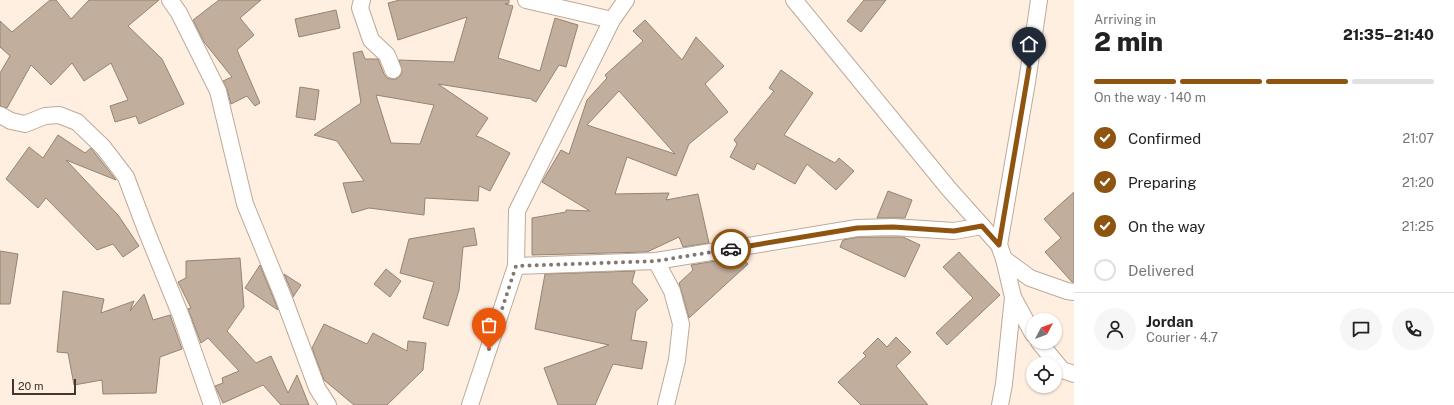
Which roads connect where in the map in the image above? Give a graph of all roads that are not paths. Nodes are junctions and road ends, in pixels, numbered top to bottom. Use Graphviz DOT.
graph roads {
  1 [pos="170,0"];
  2 [pos="362,0"];
  3 [pos="526,0"];
  4 [pos="626,0"];
  5 [pos="794,0"];
  6 [pos="1039,0"];
  7 [pos="612,20"];
  8 [pos="393,70"];
  9 [pos="0,114"];
  10 [pos="982,226"];
  11 [pos="1002,252"];
  12 [pos="656,261"];
  13 [pos="516,266"];
  14 [pos="1074,292"];
  15 [pos="1013,297"];
  16 [pos="1026,321"];
  17 [pos="1045,349"];
  18 [pos="1074,374"];
  19 [pos="212,405"];
  20 [pos="328,405"];
  21 [pos="470,405"];
  22 [pos="666,405"];
  23 [pos="1000,405"];
  1 -- 20 [label="street"];
  2 -- 8 [label="street"];
  3 -- 7 [label="street"];
  4 -- 7 [label="street"];
  5 -- 10 [label="street"];
  6 -- 11 [label="street"];
  7 -- 13 [label="street"];
  9 -- 19 [label="street"];
  10 -- 11 [label="street"];
  10 -- 12 [label="street"];
  11 -- 14 [label="street"];
  11 -- 15 [label="street"];
  12 -- 13 [label="street"];
  12 -- 22 [label="street"];
  13 -- 21 [label="street"];
  15 -- 16 [label="street"];
  15 -- 23 [label="street"];
  17 -- 18 [label="street"];
}
